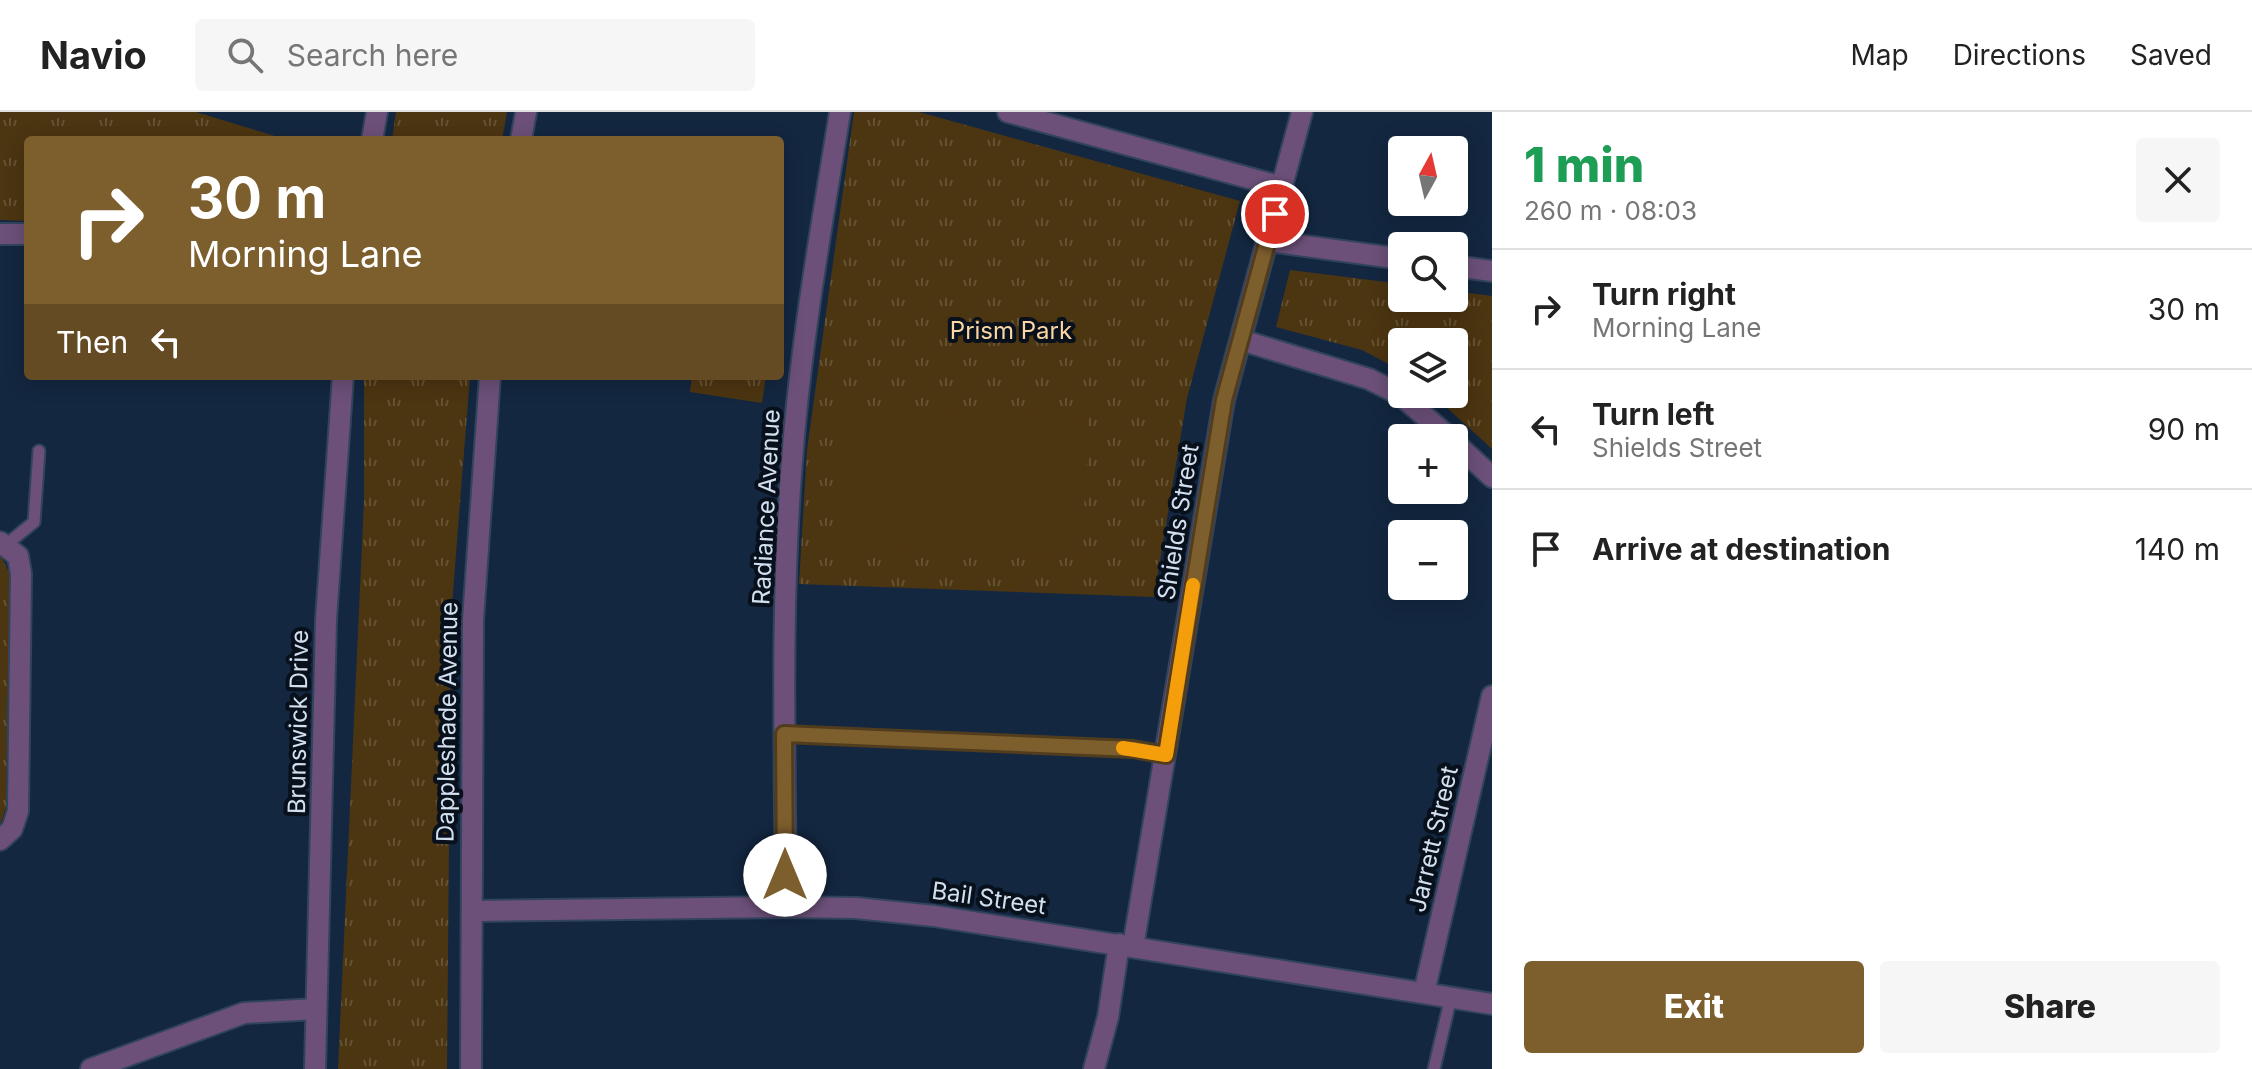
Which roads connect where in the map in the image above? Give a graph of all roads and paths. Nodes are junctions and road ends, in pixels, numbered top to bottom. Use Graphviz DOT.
graph roads {
  1 [pos="377,112"];
  2 [pos="526,112"];
  3 [pos="840,112"];
  4 [pos="1008,112"];
  5 [pos="1302,112"];
  6 [pos="373,136"];
  7 [pos="522,136"];
  8 [pos="1282,187"];
  9 [pos="0,234"];
  10 [pos="24,234"];
  11 [pos="1268,241"];
  12 [pos="1388,257"];
  13 [pos="1468,268"];
  14 [pos="1492,271"];
  15 [pos="1241,340"];
  16 [pos="343,380"];
  17 [pos="490,380"];
  18 [pos="1434,424"];
  19 [pos="39,451"];
  20 [pos="1468,455"];
  21 [pos="1492,477"];
  22 [pos="3,543"];
  23 [pos="1492,696"];
  24 [pos="784,734"];
  25 [pos="1166,755"];
  26 [pos="0,840"];
  27 [pos="786,907"];
  28 [pos="473,911"];
  29 [pos="1126,946"];
  30 [pos="1424,993"];
  31 [pos="1451,997"];
  32 [pos="1492,1004"];
  33 [pos="316,1009"];
  34 [pos="91,1069"];
  35 [pos="315,1069"];
  36 [pos="471,1069"];
  37 [pos="1094,1069"];
  38 [pos="1434,1069"];
  1 -- 6 [label="street"];
  2 -- 7 [label="street"];
  3 -- 24 [label="street, Radiance Avenue"];
  4 -- 8 [label="street"];
  5 -- 8 [label="street, Shields Street"];
  8 -- 11 [label="street, Shields Street"];
  9 -- 10 [label="street"];
  11 -- 12 [label="street"];
  11 -- 15 [label="street, Shields Street"];
  13 -- 14 [label="street"];
  15 -- 18 [label="street"];
  15 -- 25 [label="street, Shields Street"];
  16 -- 33 [label="street, Brunswick Drive"];
  17 -- 28 [label="street, Dappleshade Avenue"];
  19 -- 22 [label="lane"];
  20 -- 21 [label="street"];
  22 -- 26 [label="street"];
  23 -- 30 [label="street, Jarrett Street"];
  24 -- 25 [label="lane"];
  24 -- 27 [label="street, Radiance Avenue"];
  25 -- 29 [label="street, Shields Street"];
  27 -- 28 [label="street, Bail Street"];
  27 -- 29 [label="street, Bail Street"];
  28 -- 36 [label="street, Dappleshade Avenue"];
  29 -- 30 [label="street, Bail Street"];
  29 -- 37 [label="street, Shields Street"];
  30 -- 31 [label="street, Bail Street"];
  31 -- 32 [label="street, Bail Street"];
  31 -- 38 [label="lane"];
  33 -- 34 [label="street"];
  33 -- 35 [label="street, Brunswick Drive"];
}
